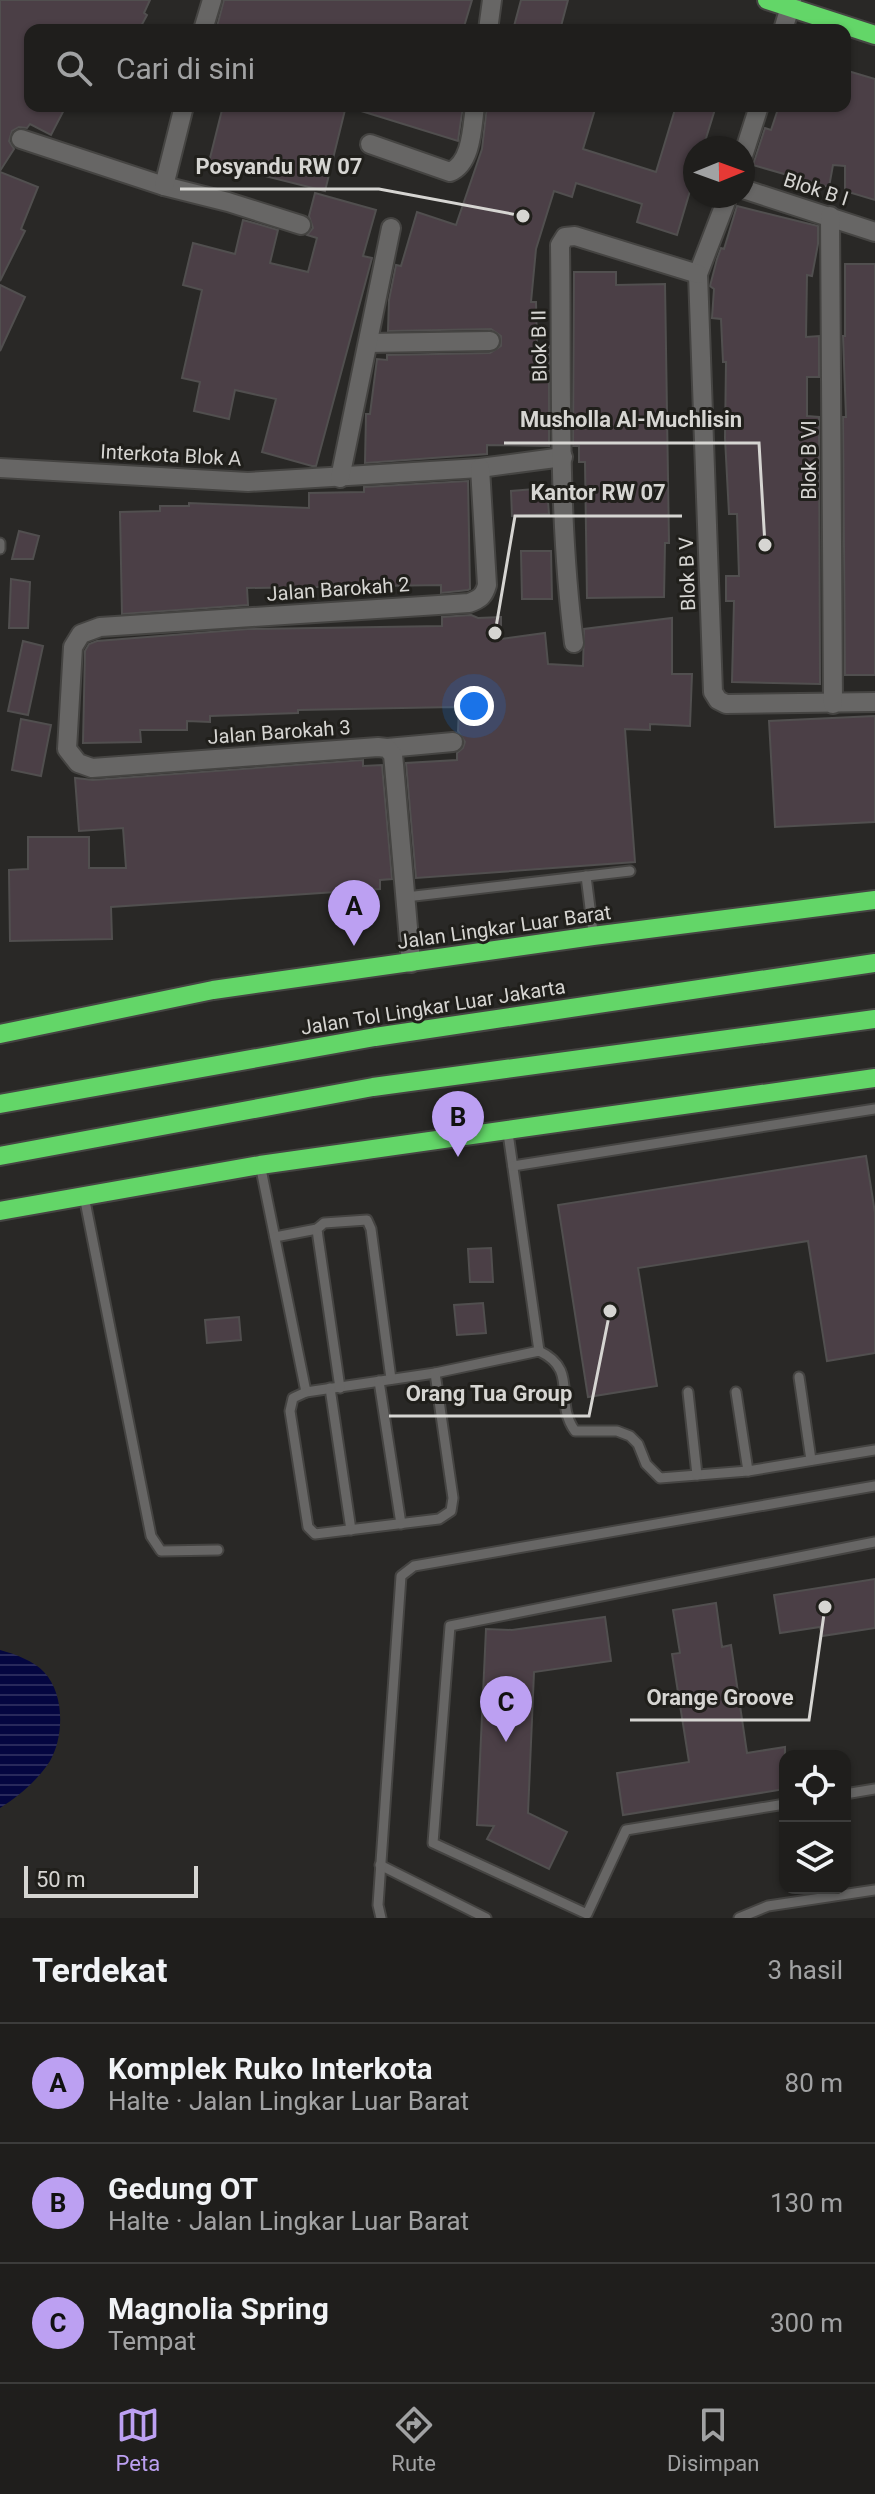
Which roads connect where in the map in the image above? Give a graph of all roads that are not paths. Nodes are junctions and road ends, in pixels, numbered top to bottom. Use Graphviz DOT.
graph roads {
  1 [pos="212,0"];
  2 [pos="492,0"];
  3 [pos="767,0"];
  4 [pos="791,4"];
  5 [pos="205,24"];
  6 [pos="489,24"];
  7 [pos="785,24"];
  8 [pos="845,24"];
  9 [pos="851,26"];
  10 [pos="875,35"];
  11 [pos="182,112"];
  12 [pos="474,112"];
  13 [pos="757,112"];
  14 [pos="749,136"];
  15 [pos="21,139"];
  16 [pos="370,144"];
  17 [pos="164,186"];
  18 [pos="755,193"];
  19 [pos="723,208"];
  20 [pos="830,216"];
  21 [pos="301,225"];
  22 [pos="391,228"];
  23 [pos="875,232"];
  24 [pos="698,274"];
  25 [pos="490,341"];
  26 [pos="368,343"];
  27 [pos="563,457"];
  28 [pos="0,468"];
  29 [pos="480,468"];
  30 [pos="340,478"];
  31 [pos="574,643"];
  32 [pos="73,647"];
  33 [pos="875,702"];
  34 [pos="833,704"];
  35 [pos="453,742"];
  36 [pos="387,748"];
  37 [pos="630,871"];
  38 [pos="586,876"];
  39 [pos="406,897"];
  40 [pos="875,900"];
  41 [pos="593,936"];
  42 [pos="411,963"];
  43 [pos="875,963"];
  44 [pos="875,1019"];
  45 [pos="0,1034"];
  46 [pos="875,1078"];
  47 [pos="0,1104"];
  48 [pos="875,1109"];
  49 [pos="508,1129"];
  50 [pos="0,1156"];
  51 [pos="260,1165"];
  52 [pos="513,1166"];
  53 [pos="84,1195"];
  54 [pos="0,1211"];
  55 [pos="317,1229"];
  56 [pos="275,1237"];
  57 [pos="539,1351"];
  58 [pos="435,1373"];
  59 [pos="799,1377"];
  60 [pos="391,1379"];
  61 [pos="379,1381"];
  62 [pos="335,1388"];
  63 [pos="306,1392"];
  64 [pos="688,1392"];
  65 [pos="736,1392"];
  66 [pos="875,1450"];
  67 [pos="811,1460"];
  68 [pos="748,1471"];
  69 [pos="697,1475"];
  70 [pos="875,1486"];
  71 [pos="401,1524"];
  72 [pos="351,1530"];
  73 [pos="875,1542"];
  74 [pos="218,1550"];
  75 [pos="875,1789"];
  76 [pos="851,1793"];
  77 [pos="779,1805"];
  78 [pos="380,1865"];
  79 [pos="875,1890"];
  80 [pos="381,1918"];
  81 [pos="486,1918"];
  82 [pos="739,1918"];
  1 -- 5 [label="street"];
  2 -- 6 [label="street"];
  3 -- 4 [label="main road"];
  4 -- 7 [label="street"];
  4 -- 8 [label="main road"];
  9 -- 10 [label="main road"];
  11 -- 17 [label="street"];
  12 -- 16 [label="street"];
  13 -- 14 [label="street"];
  15 -- 17 [label="street"];
  17 -- 21 [label="street"];
  18 -- 20 [label="street, Blok B I"];
  19 -- 24 [label="street, Blok B V"];
  20 -- 23 [label="street, Blok B I"];
  20 -- 34 [label="street, Blok B VI"];
  22 -- 26 [label="street"];
  24 -- 27 [label="street, Blok B II"];
  24 -- 34 [label="street, Blok B V"];
  25 -- 26 [label="street"];
  26 -- 30 [label="street"];
  27 -- 29 [label="street, Interkota Blok A"];
  27 -- 31 [label="street, Blok B II"];
  28 -- 30 [label="street, Interkota Blok A"];
  29 -- 30 [label="street, Interkota Blok A"];
  29 -- 32 [label="street, Jalan Barokah 2"];
  32 -- 36 [label="street, Jalan Barokah 3"];
  33 -- 34 [label="street, Blok B V"];
  35 -- 36 [label="street"];
  36 -- 39 [label="street"];
  37 -- 38 [label="lane"];
  38 -- 39 [label="lane"];
  38 -- 41 [label="lane"];
  39 -- 42 [label="street"];
  40 -- 41 [label="main road, Jalan Lingkar Luar Barat"];
  41 -- 42 [label="main road, Jalan Lingkar Luar Barat"];
  42 -- 45 [label="main road, Jalan Lingkar Luar Barat"];
  43 -- 47 [label="main road, Jalan Tol Lingkar Luar Jakarta"];
  44 -- 50 [label="main road"];
  46 -- 49 [label="main road"];
  48 -- 52 [label="lane"];
  49 -- 51 [label="main road"];
  49 -- 52 [label="lane"];
  51 -- 53 [label="main road"];
  51 -- 56 [label="lane"];
  52 -- 57 [label="lane"];
  53 -- 54 [label="main road"];
  53 -- 74 [label="lane"];
  55 -- 56 [label="lane"];
  55 -- 60 [label="lane"];
  55 -- 62 [label="lane"];
  56 -- 63 [label="lane"];
  57 -- 58 [label="lane"];
  57 -- 69 [label="lane"];
  58 -- 60 [label="lane"];
  58 -- 71 [label="lane"];
  59 -- 67 [label="lane"];
  60 -- 61 [label="lane"];
  61 -- 62 [label="lane"];
  61 -- 71 [label="lane"];
  62 -- 63 [label="lane"];
  62 -- 72 [label="lane"];
  63 -- 72 [label="lane"];
  64 -- 69 [label="lane"];
  65 -- 68 [label="lane"];
  66 -- 67 [label="lane"];
  67 -- 68 [label="lane"];
  68 -- 69 [label="lane"];
  70 -- 78 [label="lane"];
  71 -- 72 [label="lane"];
  73 -- 77 [label="lane"];
  75 -- 76 [label="lane"];
  78 -- 80 [label="lane"];
  78 -- 81 [label="lane"];
  79 -- 82 [label="lane"];
}
